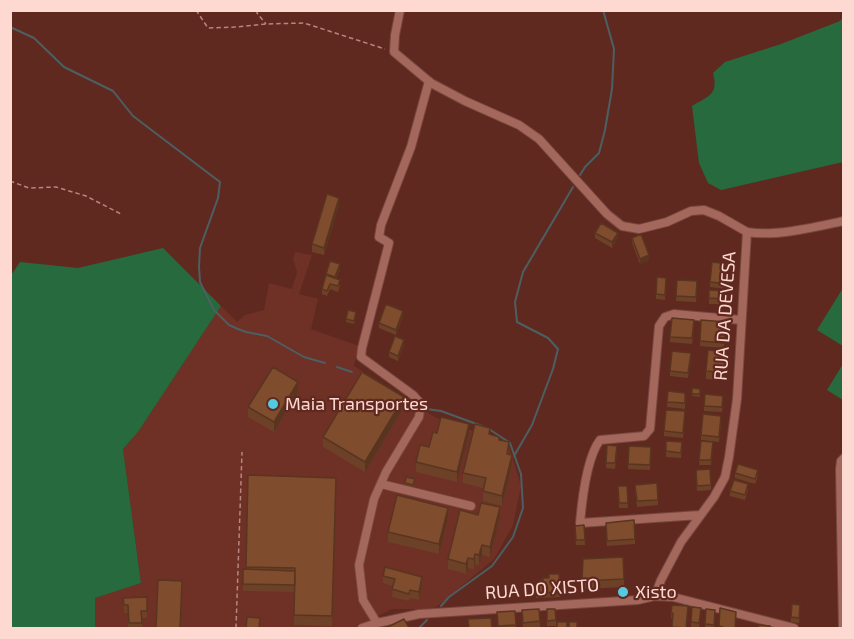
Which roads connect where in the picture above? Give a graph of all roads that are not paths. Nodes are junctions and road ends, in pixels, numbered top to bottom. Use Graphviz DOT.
graph roads {
  1 [pos="400,10"];
  2 [pos="429,81"];
  3 [pos="843,221"];
  4 [pos="747,232"];
  5 [pos="741,320"];
  6 [pos="843,458"];
  7 [pos="381,484"];
  8 [pos="471,506"];
  9 [pos="700,515"];
  10 [pos="843,581"];
  11 [pos="655,596"];
  12 [pos="377,623"];
  13 [pos="362,628"];
  14 [pos="794,628"];
  15 [pos="843,628"];
  1 -- 2 [label="street, RUA DA DEVESA"];
  2 -- 4 [label="street, RUA DA DEVESA"];
  2 -- 7 [label="street"];
  3 -- 4 [label="street"];
  4 -- 5 [label="street, RUA DA DEVESA"];
  5 -- 9 [label="street, RUA DA DEVESA"];
  5 -- 9 [label="street"];
  6 -- 10 [label="street"];
  7 -- 8 [label="street"];
  7 -- 12 [label="street"];
  9 -- 11 [label="street, RUA DA DEVESA"];
  10 -- 15 [label="street"];
  11 -- 12 [label="street, RUA DO XISTO"];
  11 -- 14 [label="street, RUA DO XISTO"];
  12 -- 13 [label="street, RUA DO XISTO"];
}
